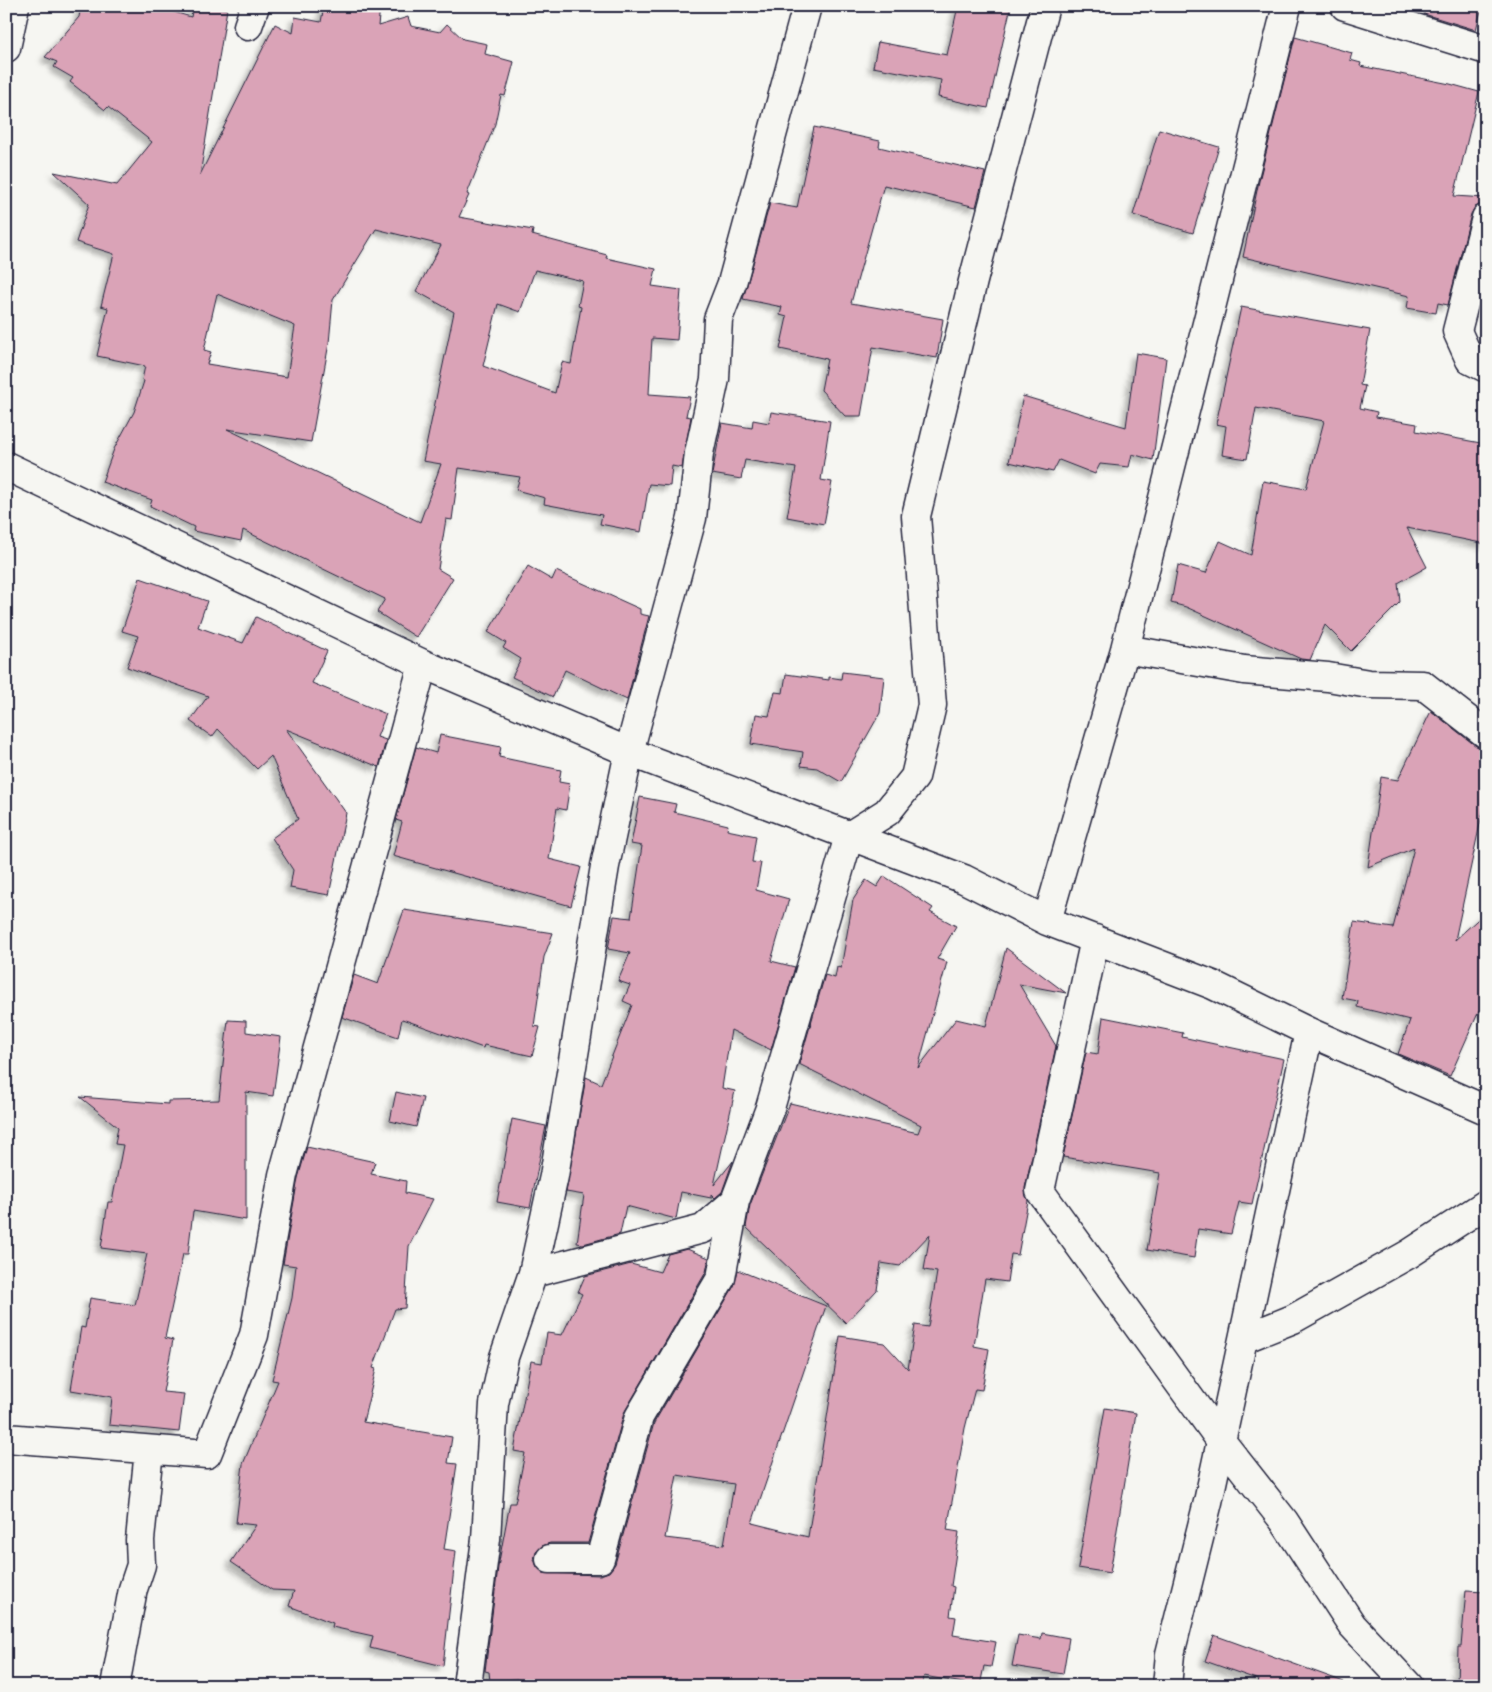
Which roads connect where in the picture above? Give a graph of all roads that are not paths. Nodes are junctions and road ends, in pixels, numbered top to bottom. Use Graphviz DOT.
graph roads {
  1 [pos="15,6"];
  2 [pos="807,6"];
  3 [pos="1045,6"];
  4 [pos="1287,6"];
  5 [pos="1345,6"];
  6 [pos="6,48"];
  7 [pos="1486,50"];
  8 [pos="1486,218"];
  9 [pos="1486,368"];
  10 [pos="6,466"];
  11 [pos="1125,649"];
  12 [pos="423,664"];
  13 [pos="1486,734"];
  14 [pos="629,752"];
  15 [pos="848,836"];
  16 [pos="1047,921"];
  17 [pos="1096,940"];
  18 [pos="1309,1032"];
  19 [pos="1486,1110"];
  20 [pos="734,1202"];
  21 [pos="1486,1204"];
  22 [pos="533,1273"];
  23 [pos="1243,1338"];
  24 [pos="6,1438"];
  25 [pos="1221,1441"];
  26 [pos="150,1450"];
  27 [pos="550,1559"];
  28 [pos="115,1686"];
  29 [pos="467,1686"];
  30 [pos="1166,1686"];
  31 [pos="1410,1686"];
  1 -- 6 [label="street"];
  2 -- 14 [label="street"];
  3 -- 15 [label="street"];
  4 -- 11 [label="street"];
  5 -- 7 [label="street"];
  8 -- 9 [label="street"];
  10 -- 12 [label="street"];
  11 -- 13 [label="street"];
  11 -- 16 [label="street"];
  12 -- 14 [label="street"];
  12 -- 26 [label="street"];
  14 -- 15 [label="street"];
  14 -- 22 [label="street"];
  15 -- 16 [label="street"];
  15 -- 20 [label="street"];
  16 -- 17 [label="street"];
  17 -- 18 [label="street"];
  17 -- 25 [label="street"];
  18 -- 19 [label="street"];
  18 -- 23 [label="street"];
  20 -- 22 [label="street"];
  20 -- 27 [label="street"];
  21 -- 23 [label="street"];
  22 -- 29 [label="street"];
  23 -- 25 [label="street"];
  24 -- 26 [label="street"];
  25 -- 30 [label="street"];
  25 -- 31 [label="street"];
  26 -- 28 [label="street"];
}
